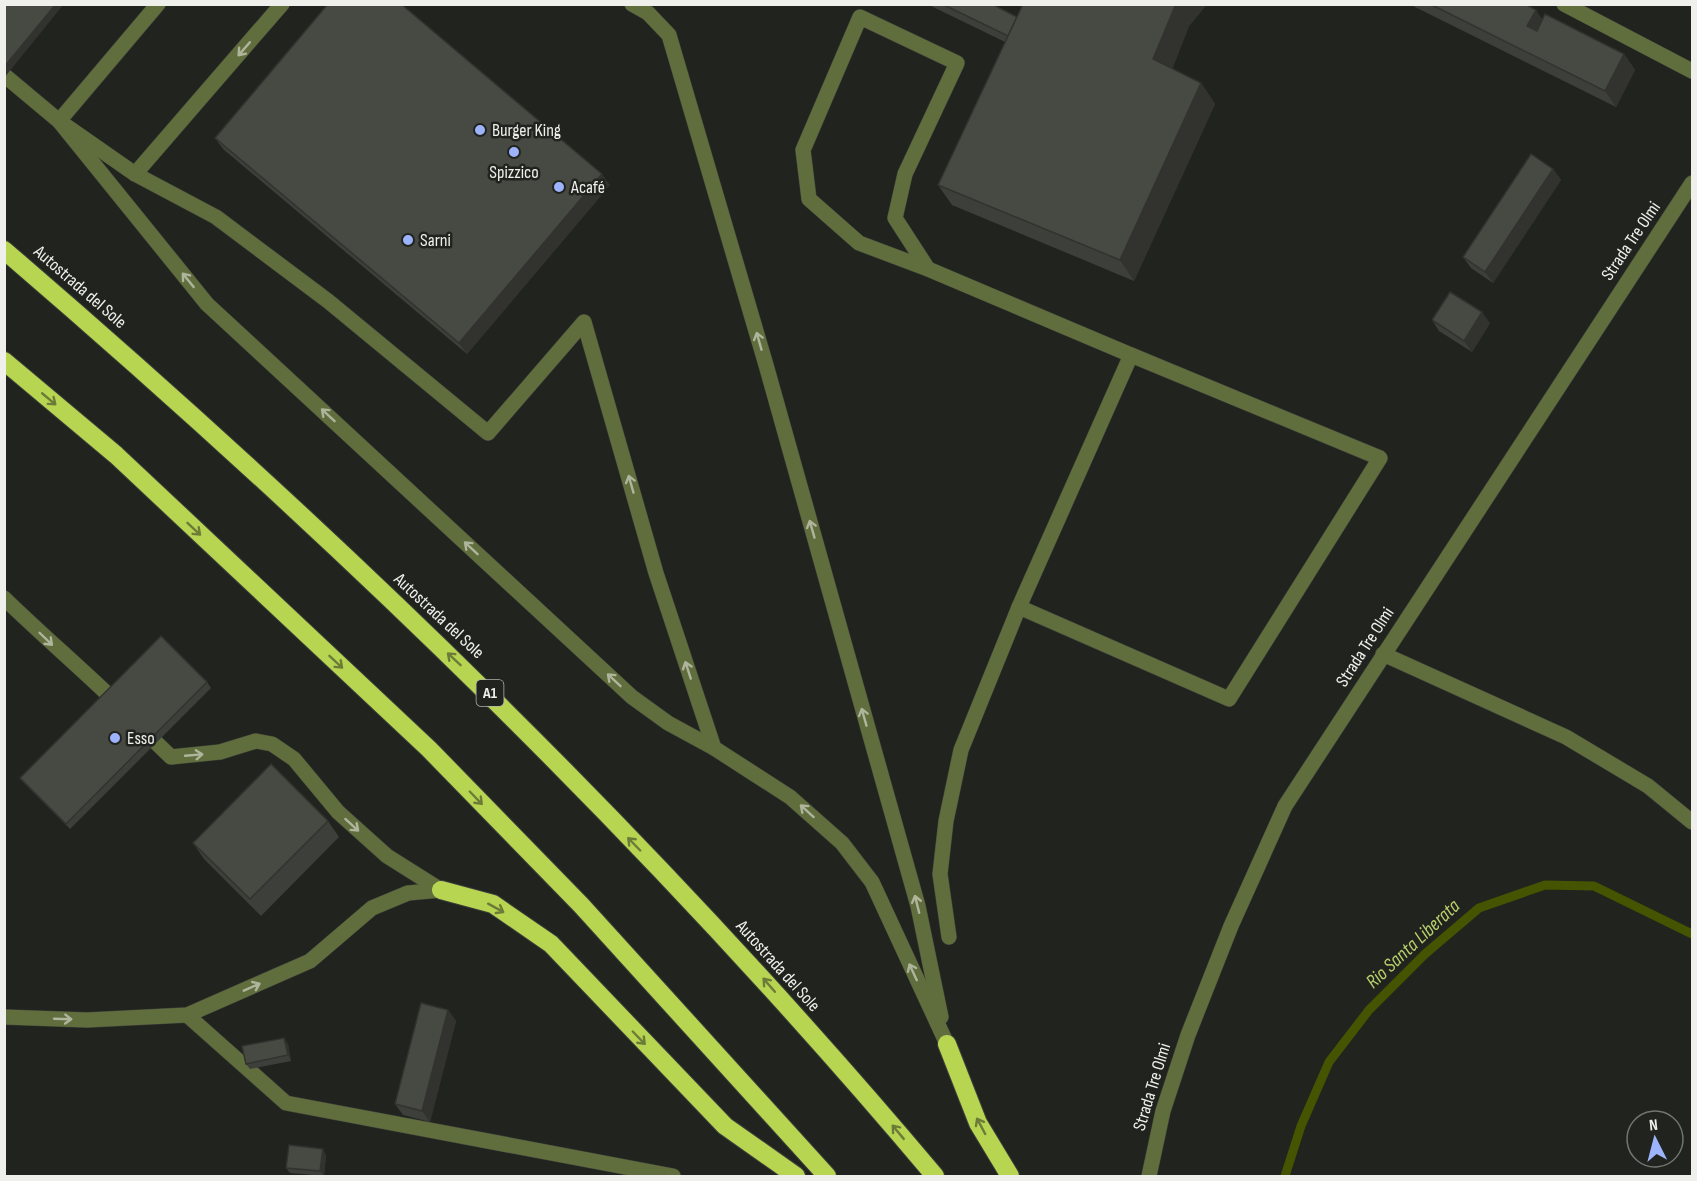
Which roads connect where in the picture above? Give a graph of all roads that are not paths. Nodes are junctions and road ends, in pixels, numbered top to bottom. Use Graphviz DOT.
graph roads {
  1 [pos="158,4"];
  2 [pos="282,4"];
  3 [pos="632,4"];
  4 [pos="1564,4"];
  5 [pos="864,11"];
  6 [pos="1692,71"];
  7 [pos="4,75"];
  8 [pos="59,122"];
  9 [pos="135,174"];
  10 [pos="1692,183"];
  11 [pos="4,250"];
  12 [pos="928,269"];
  13 [pos="1131,356"];
  14 [pos="4,361"];
  15 [pos="4,598"];
  16 [pos="1019,607"];
  17 [pos="1383,654"];
  18 [pos="714,748"];
  19 [pos="1692,822"];
  20 [pos="441,890"];
  21 [pos="949,937"];
  22 [pos="187,1015"];
  23 [pos="4,1017"];
  24 [pos="947,1044"];
  25 [pos="1149,1174"];
  26 [pos="672,1176"];
  27 [pos="796,1176"];
  28 [pos="827,1176"];
  29 [pos="935,1176"];
  30 [pos="1010,1176"];
  1 -- 8 [label="street"];
  2 -- 9 [label="street, one-way"];
  24 -- 3 [label="street, one-way"];
  4 -- 6 [label="street"];
  5 -- 12 [label="street"];
  5 -- 12 [label="street"];
  7 -- 8 [label="street"];
  8 -- 9 [label="street"];
  18 -- 8 [label="street, one-way"];
  18 -- 9 [label="street, one-way"];
  10 -- 17 [label="street, Strada Tre Olmi"];
  29 -- 11 [label="highway, Autostrada del Sole / A1, one-way"];
  12 -- 13 [label="street"];
  13 -- 16 [label="street"];
  13 -- 16 [label="street"];
  14 -- 28 [label="highway, one-way"];
  15 -- 20 [label="street, one-way"];
  16 -- 21 [label="street"];
  17 -- 19 [label="street"];
  17 -- 25 [label="street, Strada Tre Olmi"];
  24 -- 18 [label="street, one-way"];
  22 -- 20 [label="street, one-way"];
  20 -- 27 [label="highway, one-way"];
  23 -- 22 [label="street, one-way"];
  22 -- 26 [label="street"];
  30 -- 24 [label="highway, one-way"];
}
